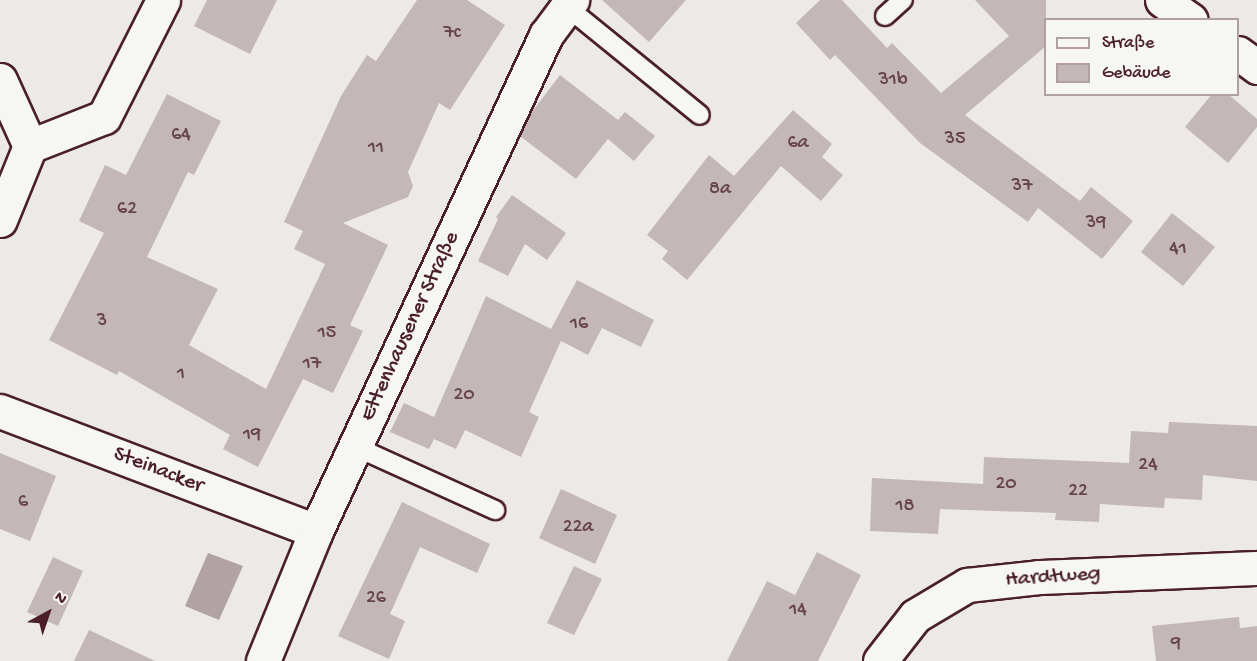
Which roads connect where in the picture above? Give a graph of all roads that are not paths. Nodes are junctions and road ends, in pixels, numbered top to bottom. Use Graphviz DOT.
graph roads {
  1 [pos="163,0"];
  2 [pos="903,0"];
  3 [pos="1162,0"];
  4 [pos="569,4"];
  5 [pos="885,16"];
  6 [pos="1188,18"];
  7 [pos="1239,54"];
  8 [pos="1257,67"];
  9 [pos="0,80"];
  10 [pos="700,116"];
  11 [pos="30,146"];
  12 [pos="0,220"];
  13 [pos="0,411"];
  14 [pos="356,447"];
  15 [pos="495,510"];
  16 [pos="316,531"];
  17 [pos="1257,568"];
  18 [pos="263,661"];
  19 [pos="880,661"];
  1 -- 11 [label="street"];
  2 -- 5 [label="lane"];
  3 -- 6 [label="street"];
  4 -- 10 [label="lane"];
  4 -- 14 [label="street, Ettenhausener Straße"];
  7 -- 8 [label="street"];
  9 -- 11 [label="street"];
  11 -- 12 [label="street"];
  13 -- 16 [label="street, Steinacker"];
  14 -- 15 [label="lane"];
  14 -- 16 [label="street, Ettenhausener Straße"];
  16 -- 18 [label="street, Ettenhausener Straße"];
  17 -- 19 [label="street, Hardtweg"];
}
